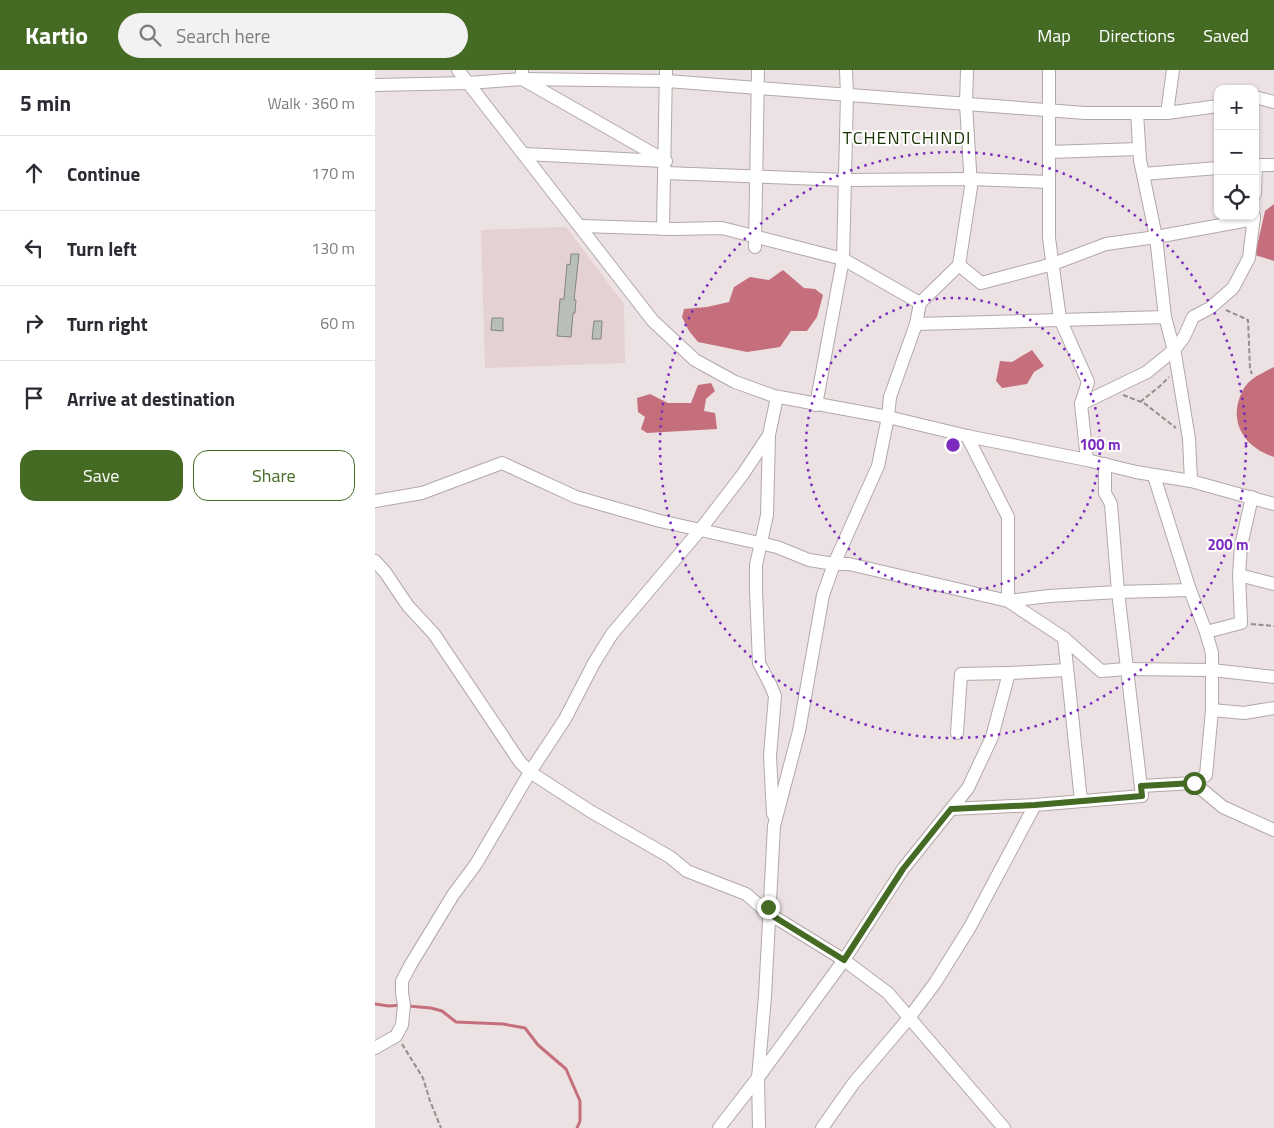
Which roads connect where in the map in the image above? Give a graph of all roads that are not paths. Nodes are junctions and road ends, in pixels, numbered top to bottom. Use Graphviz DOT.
graph roads {
  1 [pos="458,70"];
  2 [pos="758,70"];
  3 [pos="846,70"];
  4 [pos="967,70"];
  5 [pos="1049,70"];
  6 [pos="1173,70"];
  7 [pos="522,75"];
  8 [pos="667,76"];
  9 [pos="468,82"];
  10 [pos="375,84"];
  11 [pos="759,88"];
  12 [pos="847,95"];
  13 [pos="1259,98"];
  14 [pos="1274,102"];
  15 [pos="966,104"];
  16 [pos="1214,107"];
  17 [pos="1049,110"];
  18 [pos="1137,113"];
  19 [pos="1167,113"];
  20 [pos="1139,149"];
  21 [pos="1049,152"];
  22 [pos="525,154"];
  23 [pos="1259,165"];
  24 [pos="1274,165"];
  25 [pos="666,167"];
  26 [pos="1214,168"];
  27 [pos="1143,174"];
  28 [pos="756,175"];
  29 [pos="970,178"];
  30 [pos="845,180"];
  31 [pos="1049,182"];
  32 [pos="1244,220"];
  33 [pos="1254,220"];
  34 [pos="581,226"];
  35 [pos="663,229"];
  36 [pos="1156,237"];
  37 [pos="755,241"];
  38 [pos="843,259"];
  39 [pos="1053,264"];
  40 [pos="959,265"];
  41 [pos="920,303"];
  42 [pos="1165,317"];
  43 [pos="1060,319"];
  44 [pos="916,324"];
  45 [pos="1173,350"];
  46 [pos="777,396"];
  47 [pos="816,404"];
  48 [pos="1081,404"];
  49 [pos="888,417"];
  50 [pos="769,435"];
  51 [pos="967,436"];
  52 [pos="1087,460"];
  53 [pos="1105,464"];
  54 [pos="1154,476"];
  55 [pos="1191,481"];
  56 [pos="1252,497"];
  57 [pos="375,501"];
  58 [pos="1274,504"];
  59 [pos="701,530"];
  60 [pos="760,543"];
  61 [pos="375,561"];
  62 [pos="834,564"];
  63 [pos="1239,575"];
  64 [pos="1274,584"];
  65 [pos="1190,590"];
  66 [pos="1117,592"];
  67 [pos="1007,601"];
  68 [pos="1206,632"];
  69 [pos="1064,638"];
  70 [pos="1067,670"];
  71 [pos="1126,670"];
  72 [pos="1212,670"];
  73 [pos="1009,673"];
  74 [pos="1274,677"];
  75 [pos="1274,708"];
  76 [pos="1212,710"];
  77 [pos="957,733"];
  78 [pos="529,772"];
  79 [pos="1194,783"];
  80 [pos="1141,786"];
  81 [pos="1081,801"];
  82 [pos="1035,805"];
  83 [pos="951,809"];
  84 [pos="774,826"];
  85 [pos="1274,830"];
  86 [pos="768,913"];
  87 [pos="844,960"];
  88 [pos="909,1018"];
  89 [pos="375,1048"];
  90 [pos="758,1078"];
  91 [pos="719,1128"];
  92 [pos="759,1128"];
  93 [pos="821,1128"];
  94 [pos="1005,1128"];
  1 -- 9 [label="street"];
  2 -- 11 [label="street"];
  3 -- 12 [label="street"];
  4 -- 15 [label="street"];
  5 -- 17 [label="street"];
  6 -- 19 [label="street"];
  7 -- 8 [label="street"];
  7 -- 9 [label="street"];
  7 -- 25 [label="street"];
  8 -- 11 [label="street"];
  8 -- 25 [label="street"];
  9 -- 10 [label="street"];
  9 -- 22 [label="street"];
  11 -- 12 [label="street"];
  11 -- 28 [label="street"];
  12 -- 15 [label="street"];
  12 -- 30 [label="street"];
  13 -- 14 [label="street"];
  15 -- 17 [label="street"];
  15 -- 29 [label="street"];
  16 -- 19 [label="street"];
  17 -- 18 [label="street"];
  17 -- 21 [label="street"];
  18 -- 19 [label="street"];
  18 -- 20 [label="street"];
  20 -- 21 [label="street"];
  20 -- 27 [label="street"];
  21 -- 31 [label="street"];
  22 -- 25 [label="street"];
  22 -- 34 [label="street"];
  23 -- 24 [label="street"];
  25 -- 28 [label="street"];
  25 -- 35 [label="street"];
  26 -- 27 [label="street"];
  27 -- 36 [label="street"];
  28 -- 30 [label="street"];
  28 -- 37 [label="street"];
  29 -- 30 [label="street"];
  29 -- 31 [label="street"];
  29 -- 40 [label="street"];
  30 -- 38 [label="street"];
  31 -- 39 [label="street"];
  32 -- 36 [label="street"];
  33 -- 45 [label="street"];
  34 -- 35 [label="street"];
  34 -- 46 [label="street"];
  35 -- 37 [label="street"];
  36 -- 39 [label="street"];
  36 -- 42 [label="street"];
  37 -- 38 [label="street"];
  38 -- 41 [label="street"];
  38 -- 47 [label="street"];
  39 -- 40 [label="street"];
  39 -- 43 [label="street"];
  40 -- 41 [label="street"];
  41 -- 44 [label="street"];
  42 -- 43 [label="street"];
  42 -- 45 [label="street"];
  43 -- 44 [label="street"];
  43 -- 48 [label="street"];
  44 -- 49 [label="street"];
  45 -- 48 [label="street"];
  45 -- 55 [label="street"];
  46 -- 47 [label="street"];
  46 -- 50 [label="street"];
  47 -- 49 [label="street"];
  48 -- 52 [label="street"];
  49 -- 51 [label="street"];
  49 -- 62 [label="street"];
  50 -- 59 [label="street"];
  50 -- 60 [label="street"];
  51 -- 52 [label="street"];
  51 -- 67 [label="street"];
  52 -- 53 [label="street"];
  53 -- 54 [label="street"];
  53 -- 66 [label="street"];
  54 -- 55 [label="street"];
  54 -- 65 [label="street"];
  55 -- 56 [label="street"];
  56 -- 58 [label="street"];
  56 -- 63 [label="street"];
  57 -- 59 [label="street"];
  59 -- 60 [label="street"];
  59 -- 78 [label="street"];
  60 -- 62 [label="street"];
  60 -- 84 [label="street"];
  61 -- 78 [label="street"];
  62 -- 67 [label="street"];
  62 -- 84 [label="street"];
  63 -- 64 [label="street"];
  63 -- 68 [label="street"];
  65 -- 66 [label="street"];
  65 -- 68 [label="street"];
  66 -- 67 [label="street"];
  66 -- 71 [label="street"];
  67 -- 69 [label="street"];
  68 -- 72 [label="street"];
  69 -- 70 [label="street"];
  69 -- 71 [label="street"];
  70 -- 73 [label="street"];
  70 -- 81 [label="street"];
  71 -- 72 [label="street"];
  71 -- 80 [label="street"];
  72 -- 74 [label="street"];
  72 -- 76 [label="street"];
  73 -- 77 [label="street"];
  73 -- 83 [label="street"];
  75 -- 76 [label="street"];
  76 -- 79 [label="street"];
  78 -- 86 [label="street"];
  78 -- 89 [label="street"];
  79 -- 80 [label="street"];
  79 -- 85 [label="street"];
  80 -- 81 [label="street"];
  81 -- 82 [label="street"];
  82 -- 83 [label="street"];
  82 -- 88 [label="street"];
  83 -- 87 [label="street"];
  84 -- 86 [label="street"];
  86 -- 87 [label="street"];
  86 -- 90 [label="street"];
  87 -- 88 [label="street"];
  87 -- 90 [label="street"];
  88 -- 93 [label="street"];
  88 -- 94 [label="street"];
  90 -- 91 [label="street"];
  90 -- 92 [label="street"];
}
